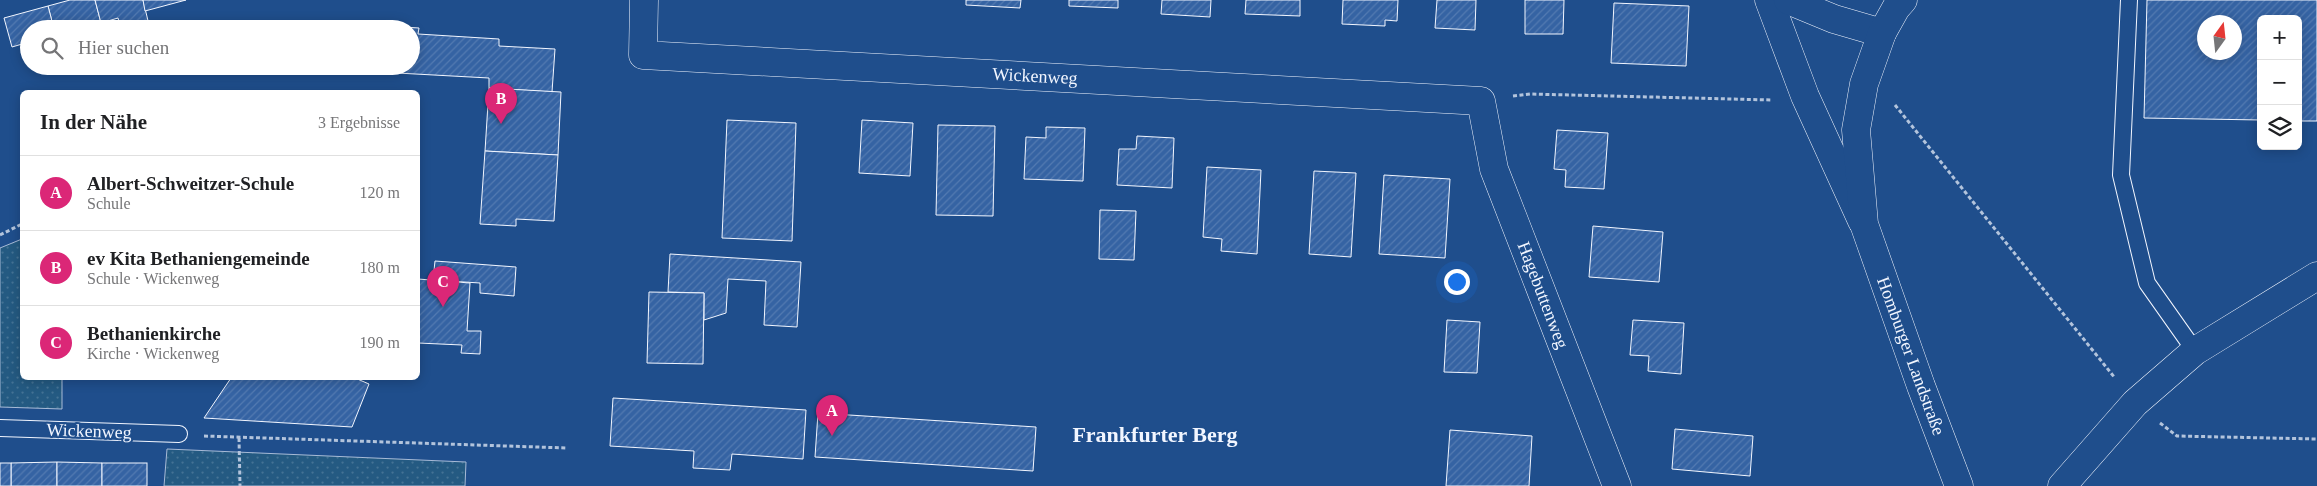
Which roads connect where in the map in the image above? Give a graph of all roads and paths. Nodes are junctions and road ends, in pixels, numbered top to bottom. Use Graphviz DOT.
graph roads {
  1 [pos="644,0"];
  2 [pos="1769,0"];
  3 [pos="1788,0"];
  4 [pos="1903,0"];
  5 [pos="2129,0"];
  6 [pos="1882,33"];
  7 [pos="1864,84"];
  8 [pos="1805,96"];
  9 [pos="1481,101"];
  10 [pos="1864,224"];
  11 [pos="20,225"];
  12 [pos="0,235"];
  13 [pos="2317,276"];
  14 [pos="2195,351"];
  15 [pos="2134,403"];
  16 [pos="0,428"];
  17 [pos="179,434"];
  18 [pos="239,438"];
  19 [pos="2317,439"];
  20 [pos="567,448"];
  21 [pos="240,486"];
  22 [pos="1617,486"];
  23 [pos="1960,486"];
  24 [pos="2062,486"];
  1 -- 9 [label="street, Wickenweg"];
  2 -- 8 [label="street, Homburger Landstraße"];
  3 -- 6 [label="street"];
  4 -- 6 [label="street, Homburger Landstraße"];
  5 -- 14 [label="lane"];
  6 -- 7 [label="street, Homburger Landstraße"];
  7 -- 10 [label="street, Homburger Landstraße"];
  7 -- 15 [label="path"];
  8 -- 9 [label="path"];
  8 -- 10 [label="street, Homburger Landstraße"];
  9 -- 22 [label="street, Hagebuttenweg"];
  10 -- 23 [label="street, Homburger Landstraße"];
  11 -- 12 [label="path"];
  13 -- 14 [label="street"];
  14 -- 15 [label="street"];
  15 -- 19 [label="path"];
  15 -- 24 [label="street"];
  16 -- 17 [label="lane, Wickenweg"];
  17 -- 18 [label="path"];
  18 -- 20 [label="path"];
  18 -- 21 [label="path"];
}
